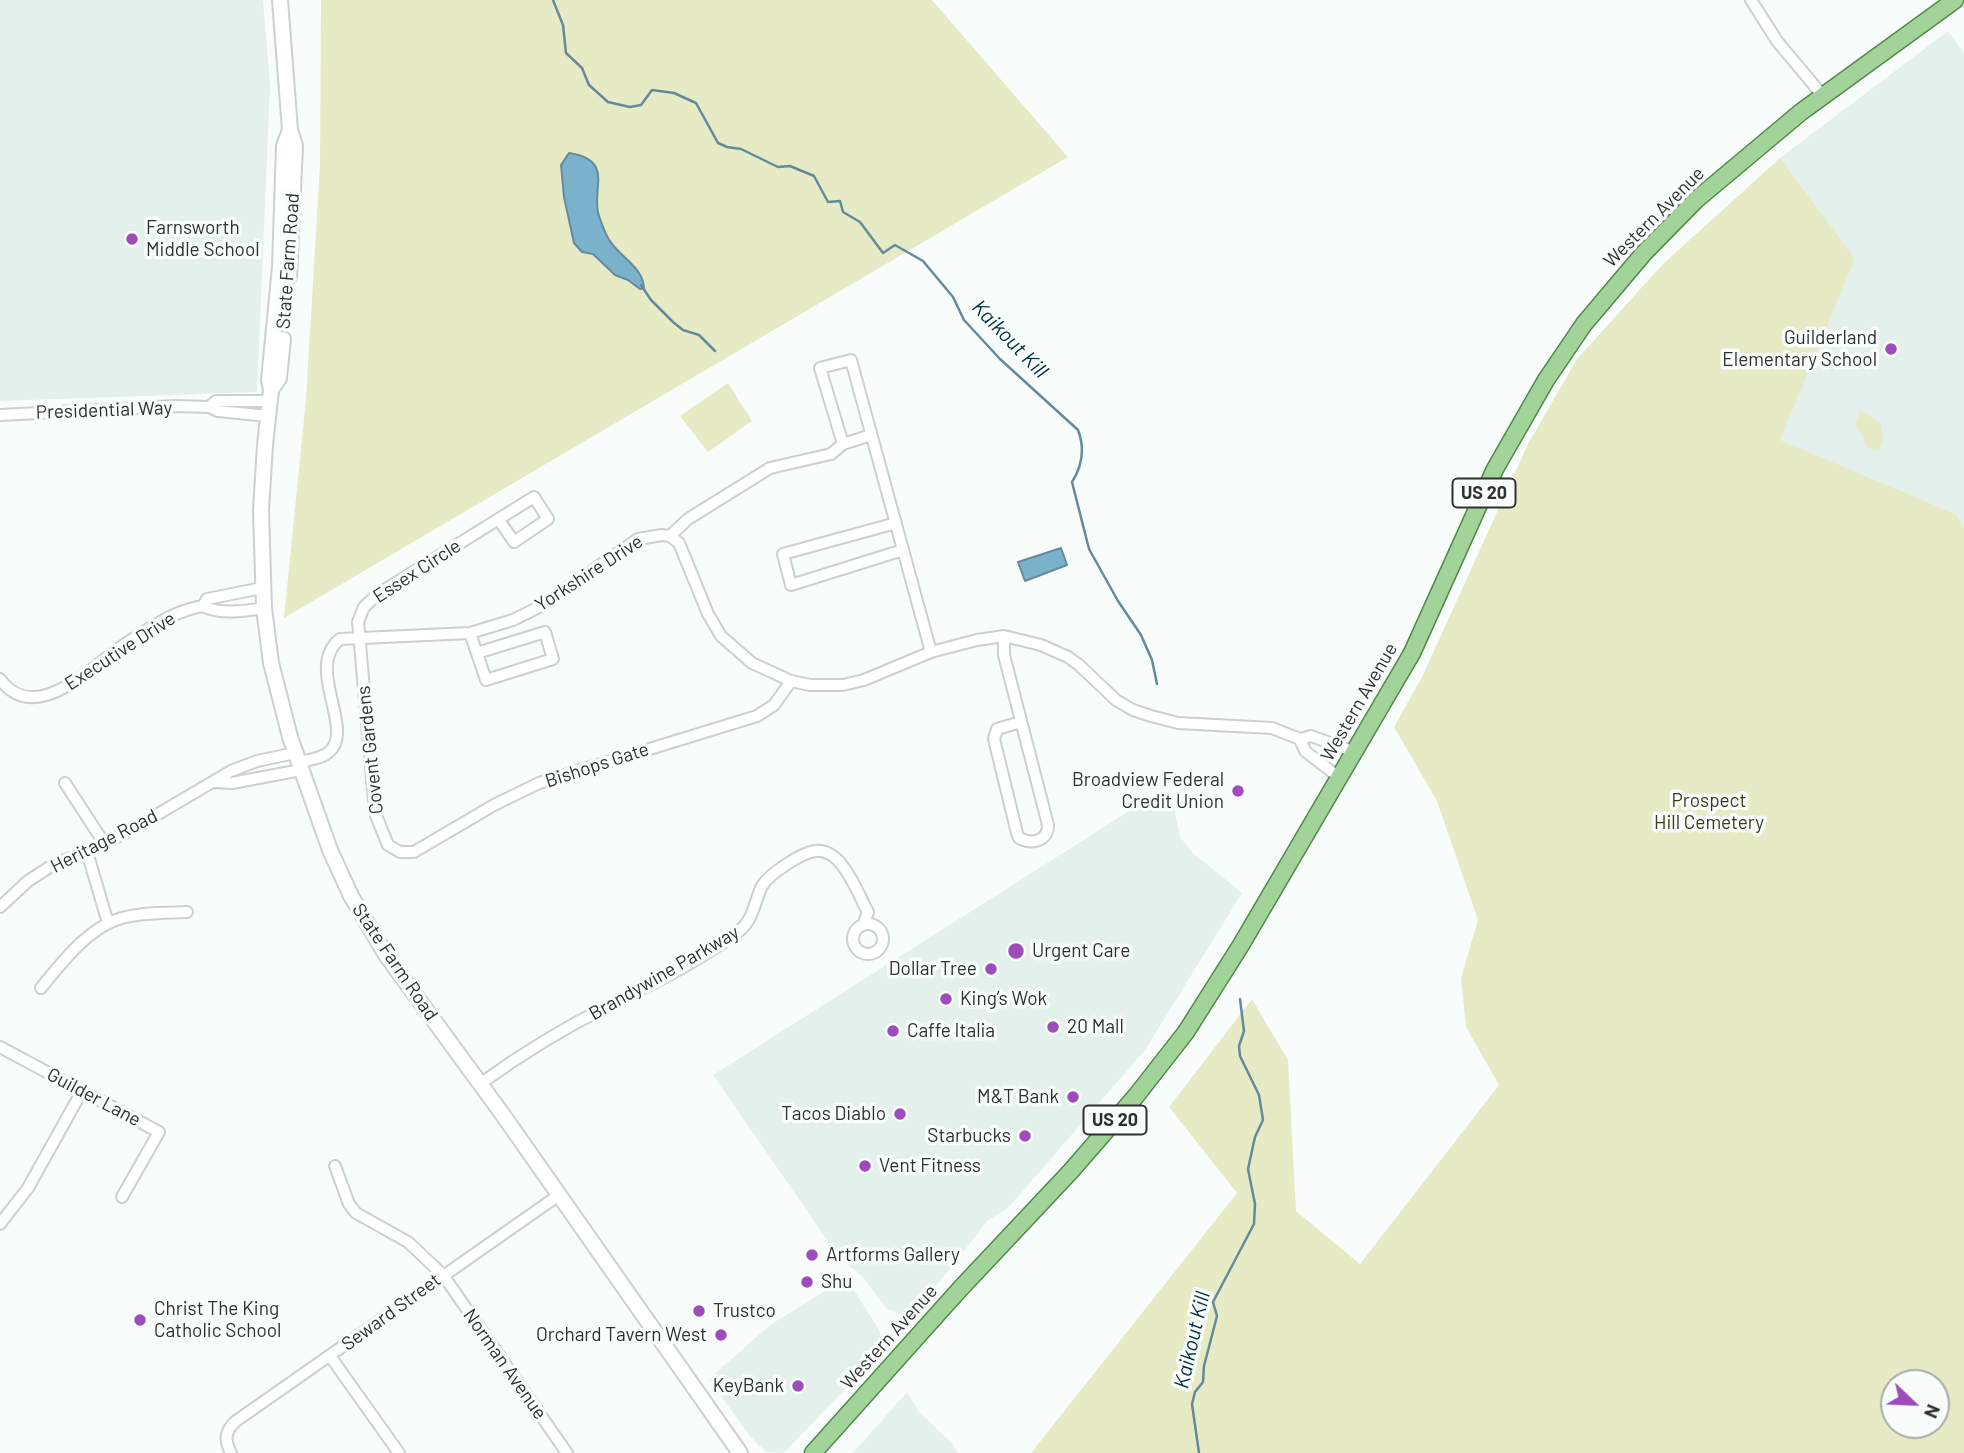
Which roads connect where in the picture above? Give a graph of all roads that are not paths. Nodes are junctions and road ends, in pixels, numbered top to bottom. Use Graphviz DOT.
graph roads {
  1 [pos="280,0"];
  2 [pos="1751,0"];
  3 [pos="1955,0"];
  4 [pos="1823,96"];
  5 [pos="270,403"];
  6 [pos="0,415"];
  7 [pos="871,435"];
  8 [pos="843,444"];
  9 [pos="499,520"];
  10 [pos="896,523"];
  11 [pos="670,536"];
  12 [pos="903,550"];
  13 [pos="262,588"];
  14 [pos="203,606"];
  15 [pos="264,607"];
  16 [pos="470,633"];
  17 [pos="1004,636"];
  18 [pos="359,638"];
  19 [pos="932,652"];
  20 [pos="477,653"];
  21 [pos="0,679"];
  22 [pos="791,681"];
  23 [pos="1021,722"];
  24 [pos="1300,739"];
  25 [pos="1355,752"];
  26 [pos="298,762"];
  27 [pos="1340,778"];
  28 [pos="214,782"];
  29 [pos="65,783"];
  30 [pos="104,843"];
  31 [pos="87,852"];
  32 [pos="400,852"];
  33 [pos="0,907"];
  34 [pos="187,912"];
  35 [pos="108,923"];
  36 [pos="864,923"];
  37 [pos="41,988"];
  38 [pos="0,1047"];
  39 [pos="480,1084"];
  40 [pos="82,1091"];
  41 [pos="335,1166"];
  42 [pos="559,1195"];
  43 [pos="122,1197"];
  44 [pos="0,1224"];
  45 [pos="443,1275"];
  46 [pos="330,1356"];
  47 [pos="231,1453"];
  48 [pos="398,1453"];
  49 [pos="568,1453"];
  50 [pos="740,1453"];
  51 [pos="813,1453"];
  1 -- 5 [label="main road, State Farm Road"];
  2 -- 4 [label="street"];
  3 -- 4 [label="main road, Western Avenue / US 20"];
  4 -- 25 [label="main road, Western Avenue / US 20"];
  5 -- 6 [label="street, Presidential Way"];
  5 -- 13 [label="main road, State Farm Road"];
  7 -- 8 [label="street, Yorkshire Drive"];
  7 -- 8 [label="street"];
  7 -- 10 [label="street"];
  8 -- 11 [label="street, Yorkshire Drive"];
  9 -- 9 [label="street, Essex Circle"];
  9 -- 18 [label="street, Essex Circle"];
  10 -- 12 [label="street"];
  10 -- 12 [label="street"];
  11 -- 16 [label="street, Yorkshire Drive"];
  11 -- 22 [label="street"];
  12 -- 19 [label="street"];
  13 -- 14 [label="street, Executive Drive"];
  13 -- 15 [label="main road, State Farm Road"];
  14 -- 15 [label="street, Executive Drive"];
  14 -- 21 [label="street, Executive Drive"];
  15 -- 26 [label="main road, State Farm Road"];
  16 -- 18 [label="street, Yorkshire Drive"];
  16 -- 20 [label="street"];
  17 -- 19 [label="street"];
  17 -- 23 [label="street"];
  17 -- 24 [label="street"];
  18 -- 26 [label="street, Yorkshire Drive"];
  18 -- 32 [label="street, Covent Gardens"];
  19 -- 22 [label="street"];
  20 -- 20 [label="street"];
  22 -- 32 [label="street, Bishops Gate"];
  23 -- 23 [label="street"];
  24 -- 25 [label="street"];
  24 -- 27 [label="street"];
  25 -- 27 [label="main road, Western Avenue / US 20"];
  26 -- 28 [label="street, Heritage Road"];
  26 -- 28 [label="street, Heritage Road"];
  26 -- 39 [label="main road, State Farm Road"];
  27 -- 51 [label="main road, Western Avenue / US 20"];
  28 -- 30 [label="street, Heritage Road"];
  29 -- 30 [label="street"];
  30 -- 31 [label="street, Heritage Road"];
  31 -- 33 [label="street, Heritage Road"];
  31 -- 35 [label="street"];
  34 -- 35 [label="street"];
  35 -- 37 [label="street"];
  36 -- 39 [label="street, Brandywine Parkway"];
  38 -- 40 [label="street, Guilder Lane"];
  39 -- 42 [label="main road, State Farm Road"];
  40 -- 43 [label="street, Guilder Lane"];
  40 -- 44 [label="street"];
  41 -- 45 [label="street, Norman Avenue"];
  42 -- 45 [label="street, Seward Street"];
  42 -- 50 [label="main road, State Farm Road"];
  45 -- 46 [label="street, Seward Street"];
  45 -- 49 [label="street, Norman Avenue"];
  46 -- 47 [label="street, Seward Street"];
  46 -- 48 [label="street"];
}
